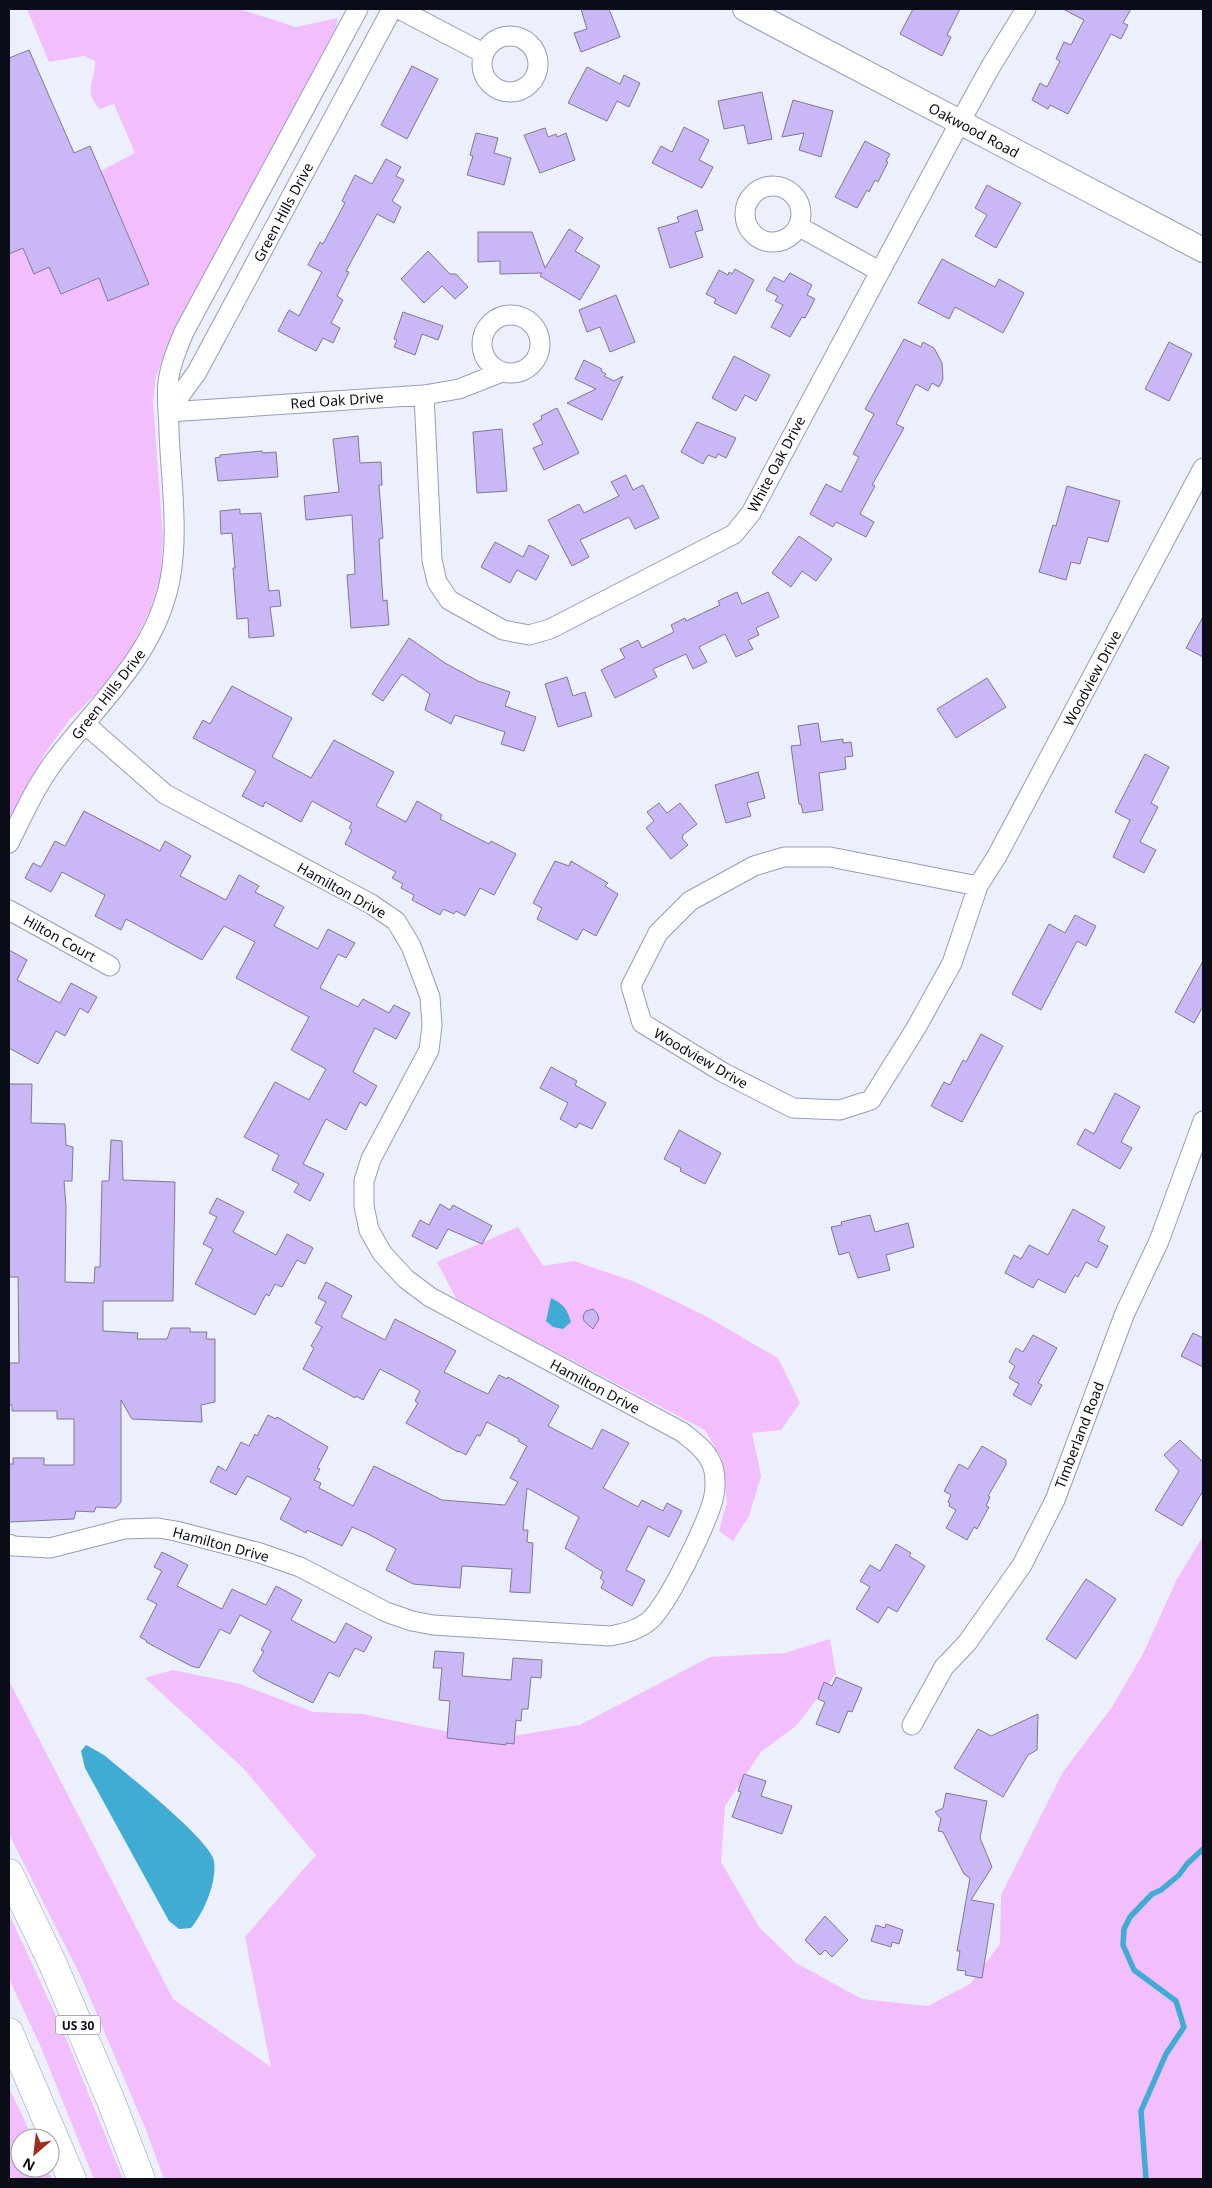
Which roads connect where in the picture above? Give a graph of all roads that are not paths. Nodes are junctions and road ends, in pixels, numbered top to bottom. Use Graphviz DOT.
graph roads {
  1 [pos="358,9"];
  2 [pos="392,9"];
  3 [pos="399,9"];
  4 [pos="745,9"];
  5 [pos="1026,9"];
  6 [pos="484,53"];
  7 [pos="960,122"];
  8 [pos="798,226"];
  9 [pos="1203,250"];
  10 [pos="879,271"];
  11 [pos="502,372"];
  12 [pos="424,395"];
  13 [pos="168,412"];
  14 [pos="1203,468"];
  15 [pos="85,724"];
  16 [pos="9,843"];
  17 [pos="978,886"];
  18 [pos="9,910"];
  19 [pos="110,966"];
  20 [pos="1203,1122"];
  21 [pos="9,1544"];
  22 [pos="912,1725"];
  23 [pos="9,1873"];
  24 [pos="9,2032"];
  25 [pos="72,2179"];
  26 [pos="141,2179"];
  1 -- 13 [label="street, Green Hills Drive"];
  2 -- 13 [label="street, Green Hills Drive"];
  3 -- 6 [label="street"];
  4 -- 7 [label="street, Oakwood Road"];
  5 -- 7 [label="street, White Oak Drive"];
  7 -- 9 [label="street, Oakwood Road"];
  7 -- 10 [label="street, White Oak Drive"];
  8 -- 10 [label="street"];
  10 -- 12 [label="street, White Oak Drive"];
  11 -- 12 [label="street, Red Oak Drive"];
  12 -- 13 [label="street, Red Oak Drive"];
  13 -- 15 [label="street, Green Hills Drive"];
  14 -- 17 [label="street, Woodview Drive"];
  15 -- 16 [label="street, Green Hills Drive"];
  15 -- 21 [label="street, Hamilton Drive"];
  17 -- 17 [label="street, Woodview Drive"];
  18 -- 19 [label="street, Hilton Court"];
  20 -- 22 [label="street, Timberland Road"];
  23 -- 26 [label="highway, US 30"];
  24 -- 25 [label="highway"];
}
